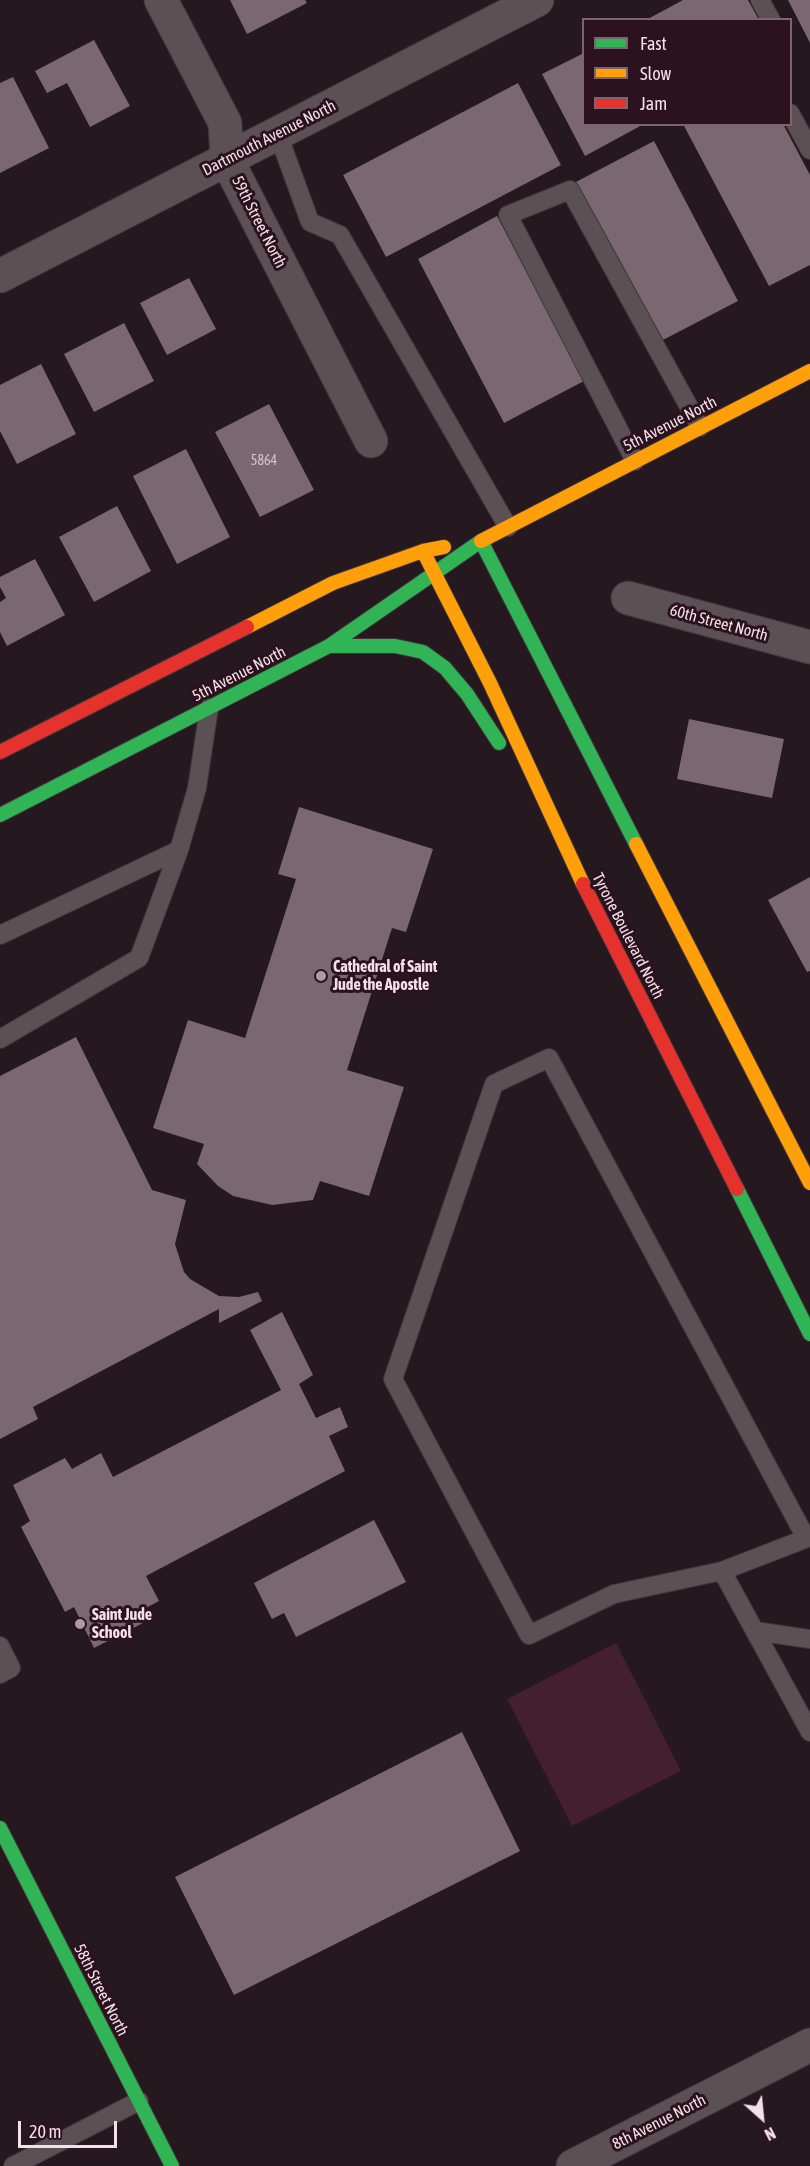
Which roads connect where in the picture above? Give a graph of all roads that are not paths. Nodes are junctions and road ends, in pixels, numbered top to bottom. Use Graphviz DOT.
graph roads {
  1 [pos="161,0"];
  2 [pos="537,0"];
  3 [pos="760,0"];
  4 [pos="770,18"];
  5 [pos="792,117"];
  6 [pos="278,134"];
  7 [pos="810,150"];
  8 [pos="228,160"];
  9 [pos="0,276"];
  10 [pos="810,370"];
  11 [pos="700,427"];
  12 [pos="371,441"];
  13 [pos="635,461"];
  14 [pos="508,527"];
  15 [pos="481,541"];
  16 [pos="423,551"];
  17 [pos="434,573"];
  18 [pos="628,598"];
  19 [pos="329,646"];
  20 [pos="810,647"];
  21 [pos="209,708"];
  22 [pos="0,753"];
  23 [pos="0,815"];
  24 [pos="556,830"];
  25 [pos="179,850"];
  26 [pos="0,936"];
  27 [pos="0,1039"];
  28 [pos="805,1160"];
  29 [pos="810,1183"];
  30 [pos="810,1334"];
  31 [pos="808,1537"];
  32 [pos="722,1571"];
  33 [pos="754,1631"];
  34 [pos="810,1639"];
  35 [pos="0,1646"];
  36 [pos="0,1674"];
  37 [pos="810,1732"];
  38 [pos="0,1828"];
  39 [pos="810,2045"];
  40 [pos="139,2101"];
  41 [pos="13,2166"];
  42 [pos="172,2166"];
  43 [pos="573,2166"];
  1 -- 8 [label="street, 59th Street North"];
  2 -- 6 [label="street, Dartmouth Avenue North"];
  3 -- 4 [label="lane"];
  5 -- 7 [label="lane"];
  6 -- 8 [label="street, Dartmouth Avenue North"];
  6 -- 14 [label="lane"];
  8 -- 9 [label="street, Dartmouth Avenue North"];
  8 -- 12 [label="street, 59th Street North"];
  10 -- 11 [label="main road, 5th Avenue North"];
  11 -- 13 [label="main road, 5th Avenue North"];
  11 -- 13 [label="lane"];
  13 -- 14 [label="main road, 5th Avenue North"];
  14 -- 15 [label="main road, 5th Avenue North"];
  15 -- 16 [label="main road, 5th Avenue North"];
  15 -- 17 [label="main road, 5th Avenue North"];
  15 -- 28 [label="main road"];
  16 -- 17 [label="main road, Tyrone Boulevard North"];
  16 -- 22 [label="main road, 5th Avenue North"];
  17 -- 19 [label="main road, 5th Avenue North"];
  17 -- 24 [label="main road, Tyrone Boulevard North"];
  18 -- 20 [label="street, 60th Street North"];
  19 -- 21 [label="main road, 5th Avenue North"];
  19 -- 24 [label="main road"];
  21 -- 23 [label="main road, 5th Avenue North"];
  21 -- 25 [label="lane"];
  24 -- 30 [label="main road, Tyrone Boulevard North"];
  25 -- 26 [label="lane"];
  25 -- 27 [label="lane"];
  28 -- 29 [label="main road"];
  31 -- 32 [label="lane"];
  31 -- 32 [label="lane"];
  32 -- 33 [label="lane"];
  33 -- 34 [label="lane"];
  33 -- 37 [label="lane"];
  35 -- 36 [label="lane"];
  38 -- 40 [label="main road, 58th Street North"];
  39 -- 43 [label="street, 8th Avenue North"];
  40 -- 41 [label="lane"];
  40 -- 42 [label="main road, 58th Street North"];
}
